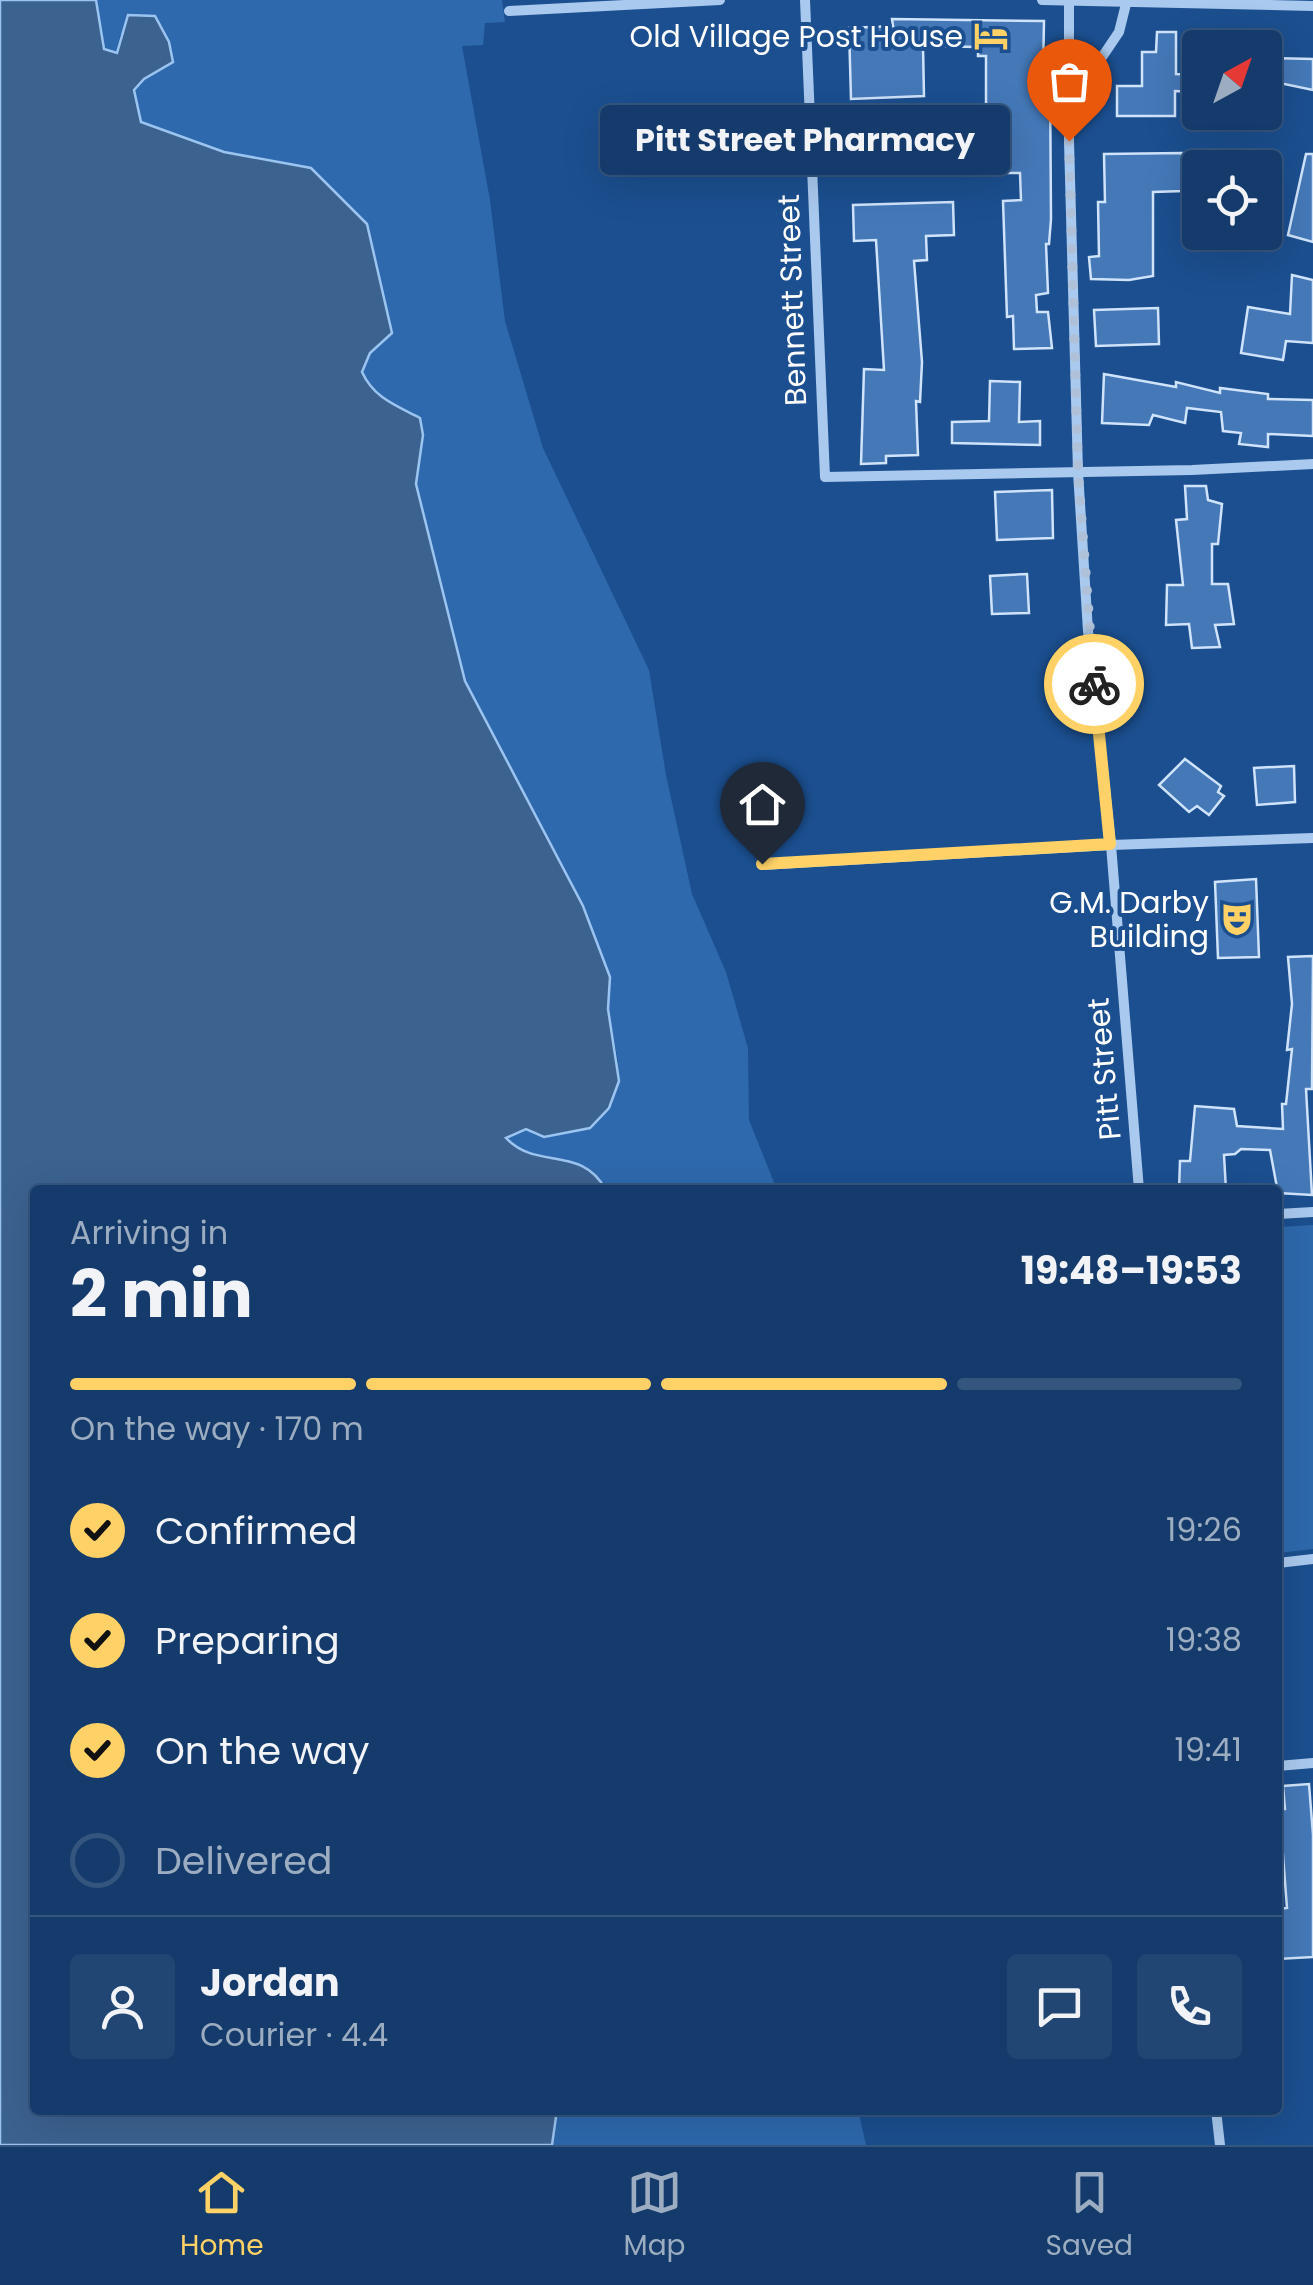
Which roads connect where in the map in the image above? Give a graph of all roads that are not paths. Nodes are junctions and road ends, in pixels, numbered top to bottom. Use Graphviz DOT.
graph roads {
  1 [pos="720,0"];
  2 [pos="805,0"];
  3 [pos="1042,0"];
  4 [pos="1127,0"];
  5 [pos="1069,1"];
  6 [pos="592,2"];
  7 [pos="1313,6"];
  8 [pos="510,11"];
  9 [pos="1069,106"];
  10 [pos="1313,464"];
  11 [pos="1078,472"];
  12 [pos="1313,838"];
  13 [pos="1110,844"];
  14 [pos="762,864"];
  15 [pos="1139,1185"];
  16 [pos="1313,1212"];
  17 [pos="1282,1214"];
  18 [pos="1313,1559"];
  19 [pos="1282,1563"];
  20 [pos="1313,1763"];
  21 [pos="1282,1766"];
  22 [pos="1217,2115"];
  23 [pos="1220,2145"];
  1 -- 6 [label="street"];
  2 -- 11 [label="street, Bennett Street"];
  3 -- 5 [label="street"];
  4 -- 5 [label="street"];
  4 -- 7 [label="street"];
  4 -- 9 [label="street"];
  5 -- 9 [label="street, Pitt Street"];
  6 -- 8 [label="street"];
  9 -- 11 [label="street, Pitt Street"];
  10 -- 11 [label="street"];
  11 -- 13 [label="street, Pitt Street"];
  12 -- 13 [label="street"];
  13 -- 14 [label="street"];
  13 -- 15 [label="street, Pitt Street"];
  16 -- 17 [label="street"];
  18 -- 19 [label="street"];
  20 -- 21 [label="street"];
  22 -- 23 [label="street"];
}
